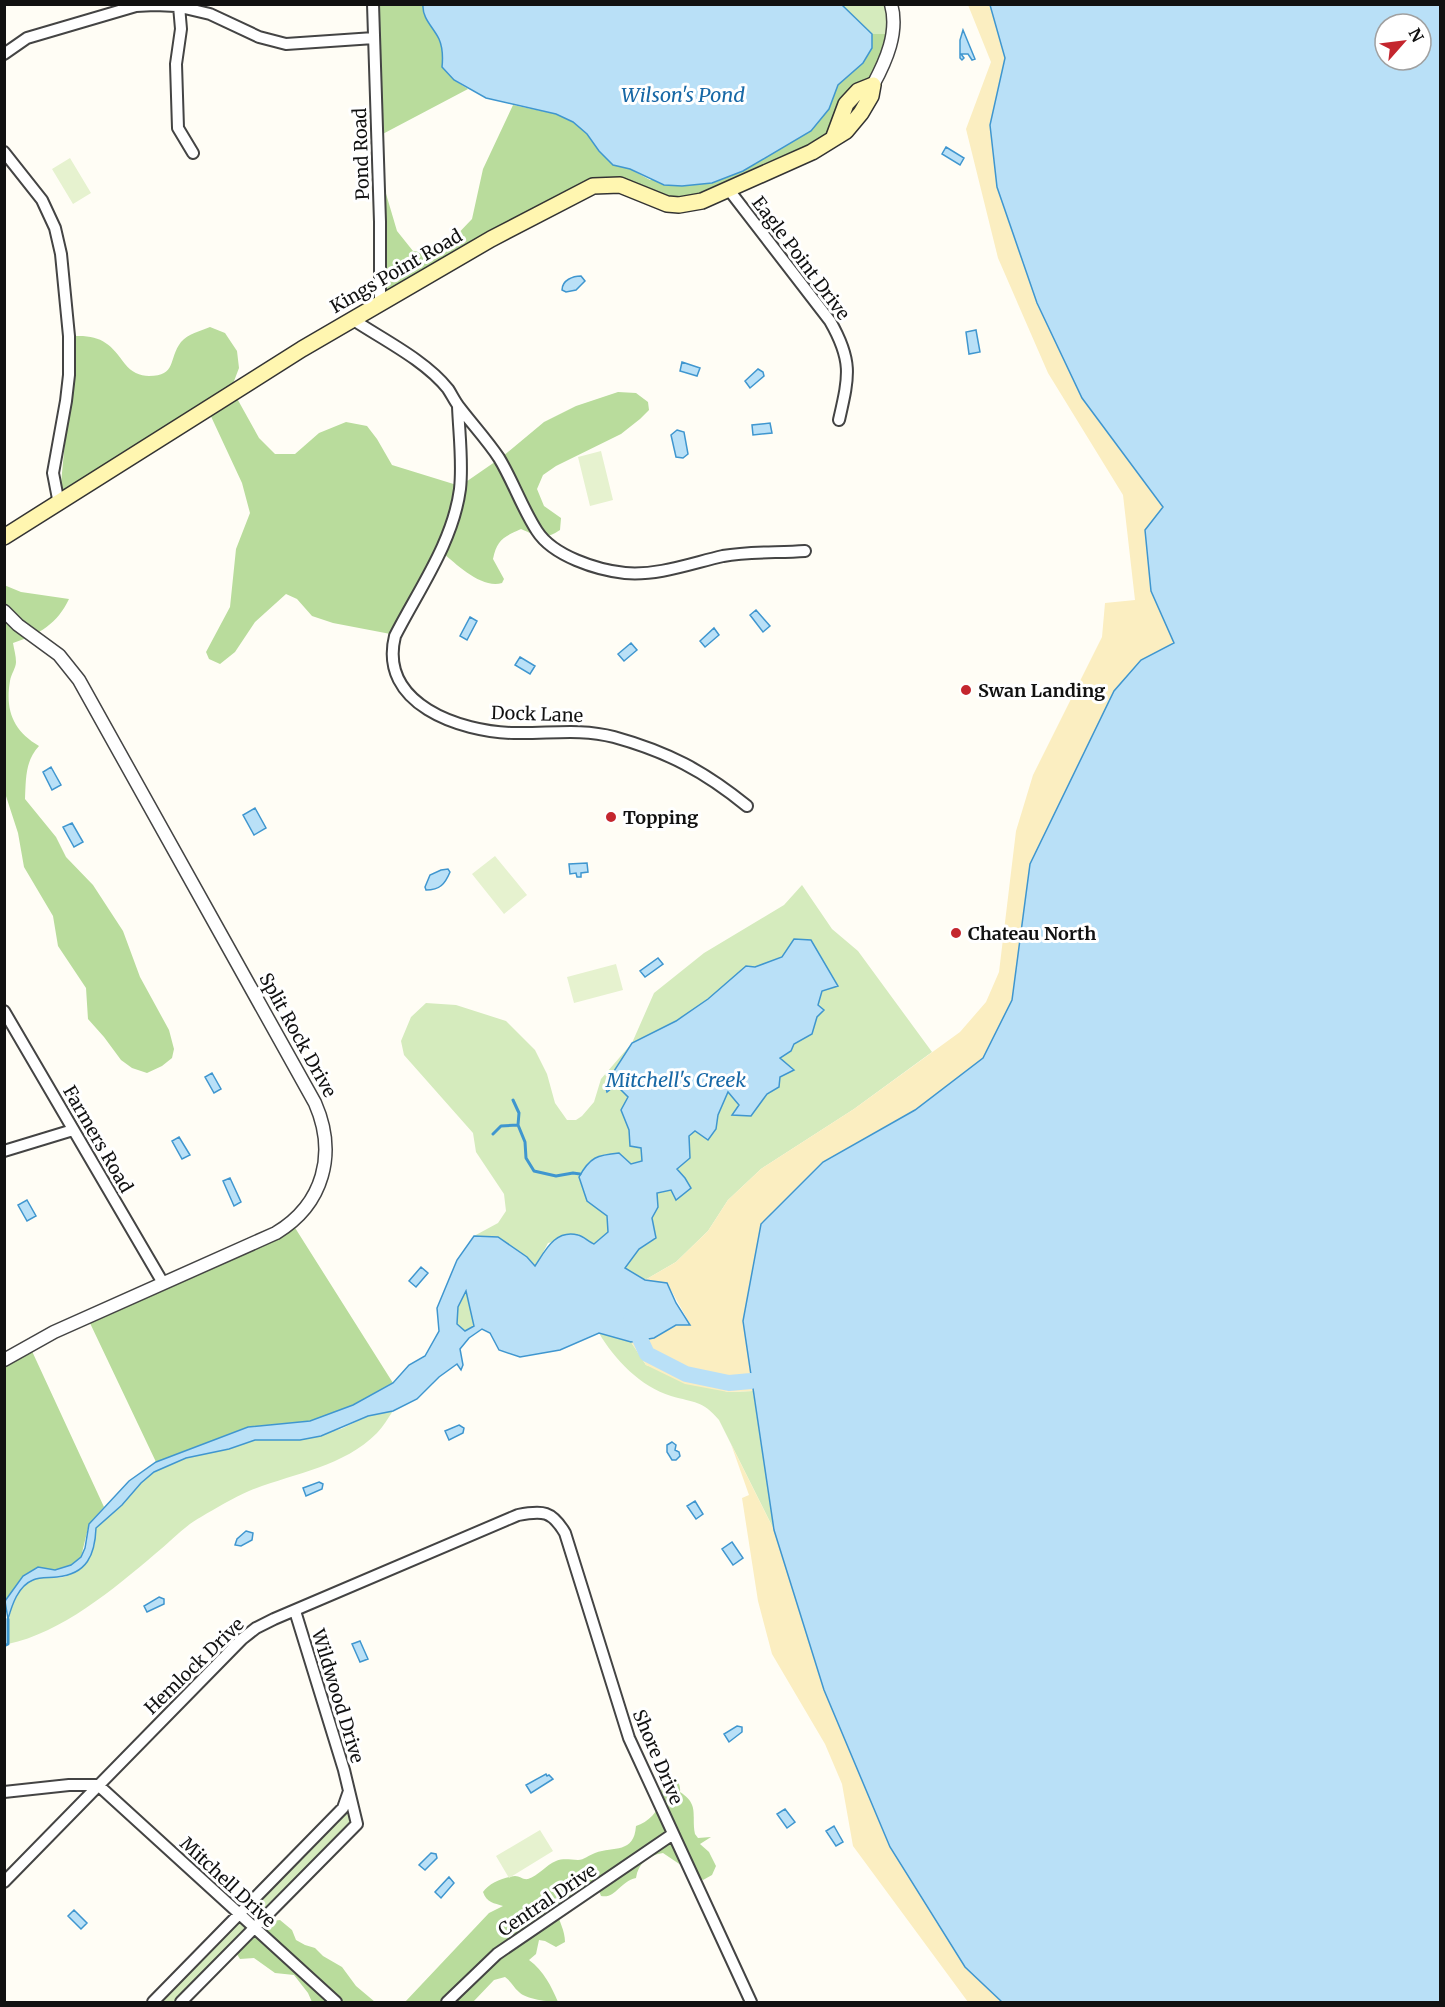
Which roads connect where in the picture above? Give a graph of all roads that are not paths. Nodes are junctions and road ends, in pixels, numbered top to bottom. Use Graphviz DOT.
graph roads {
  1 [pos="373,4"];
  2 [pos="891,4"];
  3 [pos="179,6"];
  4 [pos="374,38"];
  5 [pos="4,54"];
  6 [pos="873,85"];
  7 [pos="4,152"];
  8 [pos="193,153"];
  9 [pos="729,190"];
  10 [pos="380,303"];
  11 [pos="352,319"];
  12 [pos="458,406"];
  13 [pos="839,420"];
  14 [pos="59,504"];
  15 [pos="4,537"];
  16 [pos="805,551"];
  17 [pos="4,611"];
  18 [pos="747,806"];
  19 [pos="4,1011"];
  20 [pos="74,1130"];
  21 [pos="4,1151"];
  22 [pos="163,1283"];
  23 [pos="4,1359"];
  24 [pos="554,1518"];
  25 [pos="295,1611"];
  26 [pos="98,1785"];
  27 [pos="349,1791"];
  28 [pos="4,1792"];
  29 [pos="673,1834"];
  30 [pos="4,1882"];
  31 [pos="239,1914"];
  32 [pos="254,1928"];
  33 [pos="153,2002"];
  34 [pos="181,2002"];
  35 [pos="336,2002"];
  36 [pos="447,2002"];
  37 [pos="751,2002"];
  1 -- 4 [label="street, Pond Road"];
  2 -- 6 [label="street, Kings Point Road"];
  3 -- 4 [label="street"];
  3 -- 5 [label="street"];
  3 -- 8 [label="street"];
  4 -- 10 [label="street, Pond Road"];
  6 -- 9 [label="main road, Kings Point Road"];
  7 -- 14 [label="street"];
  9 -- 10 [label="main road, Kings Point Road"];
  9 -- 13 [label="street, Eagle Point Drive"];
  10 -- 11 [label="main road, Kings Point Road"];
  11 -- 12 [label="street"];
  11 -- 14 [label="main road, Kings Point Road"];
  12 -- 16 [label="street"];
  12 -- 18 [label="street, Dock Lane"];
  14 -- 15 [label="main road, Kings Point Road"];
  17 -- 22 [label="street, Split Rock Drive"];
  19 -- 20 [label="street, Farmers Road"];
  20 -- 21 [label="street"];
  20 -- 22 [label="street, Farmers Road"];
  22 -- 23 [label="street, Split Rock Drive"];
  24 -- 25 [label="street, Hemlock Drive"];
  24 -- 29 [label="street, Shore Drive"];
  25 -- 26 [label="street, Hemlock Drive"];
  25 -- 27 [label="street, Wildwood Drive"];
  26 -- 28 [label="street"];
  26 -- 30 [label="street, Hemlock Drive"];
  26 -- 31 [label="street, Mitchell Drive"];
  27 -- 31 [label="street, Wildwood Drive"];
  27 -- 32 [label="street, Wildwood Drive"];
  29 -- 36 [label="street, Central Drive"];
  29 -- 37 [label="street, Shore Drive"];
  31 -- 32 [label="street, Mitchell Drive"];
  31 -- 33 [label="street, Wildwood Drive"];
  32 -- 34 [label="street, Wildwood Drive"];
  32 -- 35 [label="street, Mitchell Drive"];
}
